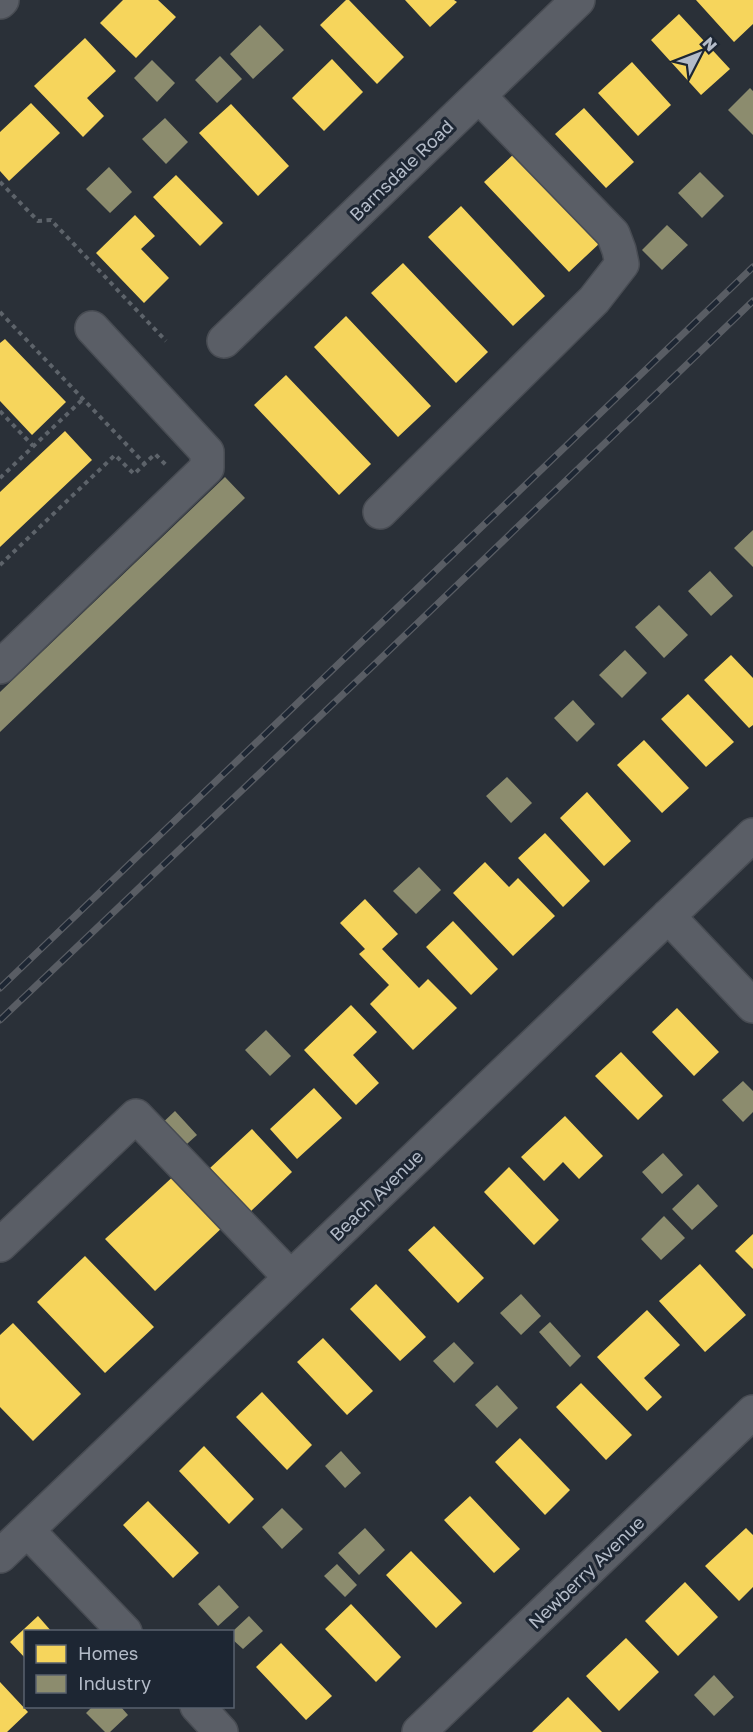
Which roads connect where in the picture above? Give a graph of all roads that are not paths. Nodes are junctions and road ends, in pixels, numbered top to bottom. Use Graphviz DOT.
graph roads {
  1 [pos="578,0"];
  2 [pos="479,96"];
  3 [pos="92,328"];
  4 [pos="224,341"];
  5 [pos="380,512"];
  6 [pos="0,667"];
  7 [pos="753,835"];
  8 [pos="668,916"];
  9 [pos="753,1006"];
  10 [pos="0,1245"];
  11 [pos="290,1277"];
  12 [pos="753,1412"];
  13 [pos="28,1531"];
  14 [pos="0,1556"];
  15 [pos="123,1630"];
  16 [pos="198,1708"];
  17 [pos="221,1732"];
  18 [pos="419,1732"];
  1 -- 2 [label="street, Barnsdale Road"];
  2 -- 4 [label="street, Barnsdale Road"];
  2 -- 5 [label="street"];
  3 -- 6 [label="street"];
  7 -- 8 [label="street, Beach Avenue"];
  8 -- 9 [label="street"];
  8 -- 11 [label="street, Beach Avenue"];
  10 -- 11 [label="street"];
  11 -- 13 [label="street, Beach Avenue"];
  12 -- 18 [label="street, Newberry Avenue"];
  13 -- 14 [label="street, Beach Avenue"];
  13 -- 15 [label="street"];
  16 -- 17 [label="street"];
}
